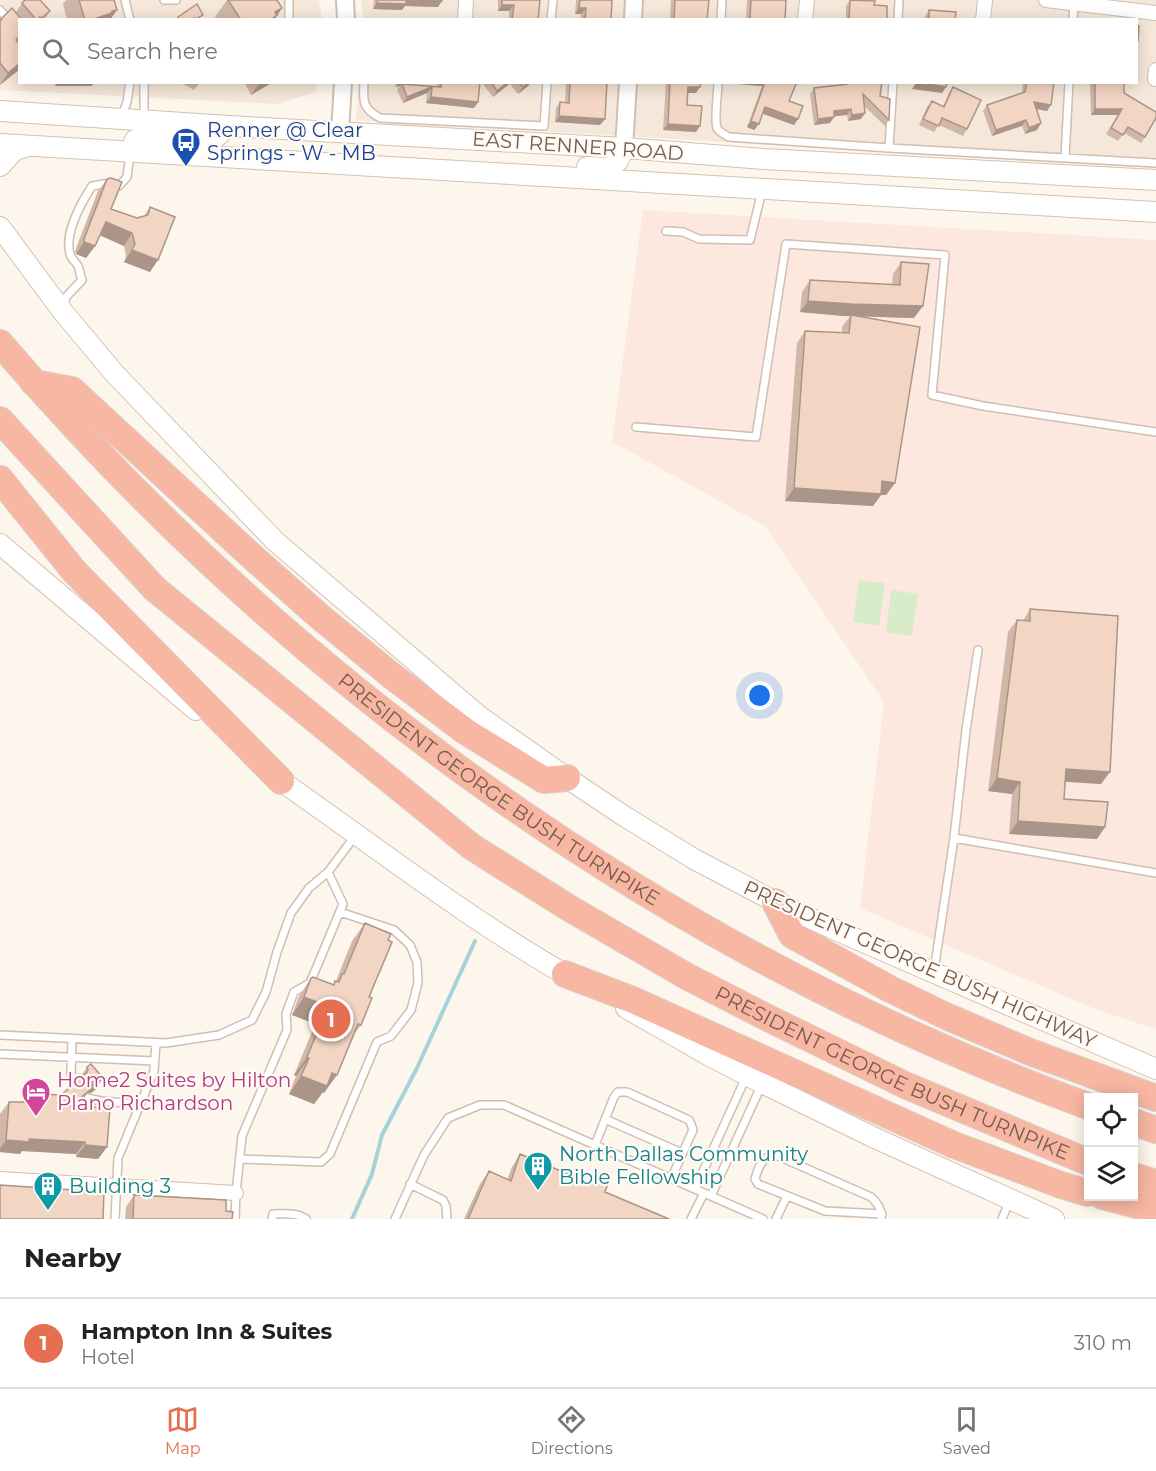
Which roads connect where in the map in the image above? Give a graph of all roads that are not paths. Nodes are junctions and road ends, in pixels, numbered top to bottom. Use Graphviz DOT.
graph roads {
  1 [pos="125,0"];
  2 [pos="164,0"];
  3 [pos="176,0"];
  4 [pos="289,0"];
  5 [pos="345,0"];
  6 [pos="466,0"];
  7 [pos="553,0"];
  8 [pos="634,0"];
  9 [pos="722,0"];
  10 [pos="807,0"];
  11 [pos="899,0"];
  12 [pos="985,0"];
  13 [pos="1046,0"];
  14 [pos="1074,3"];
  15 [pos="1138,6"];
  16 [pos="0,9"];
  17 [pos="1156,13"];
  18 [pos="130,18"];
  19 [pos="289,18"];
  20 [pos="346,18"];
  21 [pos="465,18"];
  22 [pos="551,18"];
  23 [pos="633,18"];
  24 [pos="722,18"];
  25 [pos="805,18"];
  26 [pos="898,18"];
  27 [pos="983,18"];
  28 [pos="1073,18"];
  29 [pos="18,30"];
  30 [pos="1156,70"];
  31 [pos="1155,79"];
  32 [pos="130,84"];
  33 [pos="144,84"];
  34 [pos="343,84"];
  35 [pos="364,84"];
  36 [pos="547,84"];
  37 [pos="628,84"];
  38 [pos="718,84"];
  39 [pos="893,84"];
  40 [pos="1070,84"];
  41 [pos="0,111"];
  42 [pos="120,118"];
  43 [pos="144,120"];
  44 [pos="229,126"];
  45 [pos="340,132"];
  46 [pos="0,144"];
  47 [pos="31,146"];
  48 [pos="624,148"];
  49 [pos="889,148"];
  50 [pos="131,151"];
  51 [pos="1065,157"];
  52 [pos="764,159"];
  53 [pos="1156,163"];
  54 [pos="339,164"];
  55 [pos="0,166"];
  56 [pos="545,176"];
  57 [pos="1156,180"];
  58 [pos="647,182"];
  59 [pos="763,189"];
  60 [pos="1156,212"];
  61 [pos="0,226"];
  62 [pos="666,231"];
  63 [pos="63,312"];
  64 [pos="0,343"];
  65 [pos="34,383"];
  66 [pos="0,420"];
  67 [pos="636,427"];
  68 [pos="1156,432"];
  69 [pos="0,479"];
  70 [pos="0,544"];
  71 [pos="978,650"];
  72 [pos="567,778"];
  73 [pos="281,781"];
  74 [pos="356,834"];
  75 [pos="954,838"];
  76 [pos="328,872"];
  77 [pos="1156,873"];
  78 [pos="775,902"];
  79 [pos="340,912"];
  80 [pos="934,972"];
  81 [pos="565,974"];
  82 [pos="0,1035"];
  83 [pos="72,1039"];
  84 [pos="156,1043"];
  85 [pos="0,1054"];
  86 [pos="71,1058"];
  87 [pos="154,1062"];
  88 [pos="1156,1069"];
  89 [pos="754,1078"];
  90 [pos="74,1082"];
  91 [pos="87,1098"];
  92 [pos="1156,1098"];
  93 [pos="140,1104"];
  94 [pos="1084,1104"];
  95 [pos="605,1119"];
  96 [pos="1138,1123"];
  97 [pos="1156,1130"];
  98 [pos="595,1145"];
  99 [pos="682,1153"];
  100 [pos="240,1159"];
  101 [pos="1084,1160"];
  102 [pos="1138,1177"];
  103 [pos="0,1179"];
  104 [pos="671,1179"];
  105 [pos="1156,1183"];
  106 [pos="410,1184"];
  107 [pos="117,1186"];
  108 [pos="694,1189"];
  109 [pos="1084,1192"];
  110 [pos="236,1193"];
  111 [pos="708,1195"];
  112 [pos="787,1196"];
  113 [pos="1010,1199"];
  114 [pos="1119,1201"];
  115 [pos="1156,1210"];
  116 [pos="882,1216"];
  117 [pos="115,1219"];
  118 [pos="235,1219"];
  119 [pos="272,1219"];
  120 [pos="306,1219"];
  121 [pos="396,1219"];
  122 [pos="447,1219"];
  123 [pos="692,1219"];
  124 [pos="763,1219"];
  125 [pos="776,1219"];
  126 [pos="1002,1219"];
  127 [pos="1054,1219"];
  1 -- 18 [label="lane"];
  2 -- 3 [label="lane"];
  4 -- 19 [label="lane"];
  5 -- 20 [label="street"];
  6 -- 21 [label="street"];
  7 -- 22 [label="lane"];
  8 -- 23 [label="street"];
  9 -- 24 [label="lane"];
  10 -- 25 [label="street"];
  11 -- 26 [label="lane"];
  12 -- 27 [label="street"];
  13 -- 14 [label="street"];
  14 -- 15 [label="street"];
  14 -- 28 [label="lane"];
  15 -- 17 [label="street"];
  16 -- 29 [label="lane"];
  30 -- 31 [label="street"];
  32 -- 42 [label="lane"];
  33 -- 43 [label="lane"];
  34 -- 45 [label="street"];
  35 -- 36 [label="lane"];
  37 -- 48 [label="street"];
  38 -- 49 [label="lane"];
  39 -- 49 [label="lane"];
  40 -- 51 [label="lane"];
  41 -- 42 [label="main road, EAST RENNER ROAD"];
  42 -- 43 [label="main road, EAST RENNER ROAD"];
  43 -- 44 [label="main road, EAST RENNER ROAD"];
  44 -- 45 [label="main road, EAST RENNER ROAD"];
  44 -- 50 [label="main road"];
  45 -- 48 [label="main road, EAST RENNER ROAD"];
  45 -- 54 [label="main road"];
  46 -- 47 [label="main road, EAST RENNER ROAD"];
  47 -- 50 [label="main road, EAST RENNER ROAD"];
  47 -- 55 [label="main road"];
  48 -- 52 [label="main road, EAST RENNER ROAD"];
  48 -- 56 [label="main road"];
  48 -- 58 [label="main road"];
  49 -- 51 [label="lane"];
  50 -- 54 [label="main road, EAST RENNER ROAD"];
  50 -- 63 [label="lane"];
  51 -- 53 [label="lane"];
  52 -- 57 [label="main road, EAST RENNER ROAD"];
  52 -- 59 [label="main road"];
  54 -- 56 [label="main road, EAST RENNER ROAD"];
  56 -- 58 [label="main road, EAST RENNER ROAD"];
  58 -- 59 [label="main road, EAST RENNER ROAD"];
  59 -- 60 [label="main road, EAST RENNER ROAD"];
  59 -- 62 [label="lane"];
  61 -- 63 [label="main road, PRESIDENT GEORGE BUSH HIGHWAY"];
  63 -- 72 [label="main road, PRESIDENT GEORGE BUSH HIGHWAY"];
  64 -- 65 [label="highway, PRESIDENT GEORGE BUSH TURNPIKE"];
  65 -- 72 [label="highway"];
  65 -- 94 [label="highway, PRESIDENT GEORGE BUSH TURNPIKE"];
  66 -- 101 [label="highway, PRESIDENT GEORGE BUSH TURNPIKE"];
  67 -- 68 [label="lane"];
  69 -- 73 [label="highway"];
  70 -- 73 [label="main road"];
  71 -- 75 [label="lane"];
  72 -- 78 [label="main road, PRESIDENT GEORGE BUSH HIGHWAY"];
  73 -- 74 [label="main road"];
  74 -- 76 [label="lane"];
  74 -- 81 [label="main road"];
  75 -- 77 [label="lane"];
  75 -- 80 [label="lane"];
  76 -- 79 [label="lane"];
  76 -- 84 [label="lane"];
  78 -- 80 [label="main road, PRESIDENT GEORGE BUSH HIGHWAY"];
  78 -- 92 [label="highway"];
  79 -- 100 [label="lane"];
  79 -- 100 [label="lane"];
  80 -- 88 [label="main road, PRESIDENT GEORGE BUSH HIGHWAY"];
  81 -- 89 [label="main road"];
  81 -- 109 [label="highway"];
  82 -- 83 [label="lane"];
  83 -- 84 [label="lane"];
  83 -- 86 [label="lane"];
  84 -- 87 [label="lane"];
  85 -- 86 [label="lane"];
  86 -- 87 [label="lane"];
  86 -- 90 [label="lane"];
  87 -- 93 [label="lane"];
  89 -- 108 [label="lane"];
  89 -- 111 [label="lane"];
  89 -- 113 [label="main road"];
  91 -- 93 [label="lane"];
  93 -- 107 [label="lane"];
  95 -- 98 [label="lane"];
  95 -- 99 [label="lane"];
  95 -- 99 [label="lane"];
  96 -- 97 [label="highway"];
  98 -- 104 [label="lane"];
  98 -- 106 [label="lane"];
  99 -- 104 [label="lane"];
  100 -- 110 [label="lane"];
  102 -- 105 [label="highway"];
  103 -- 107 [label="street"];
  104 -- 108 [label="lane"];
  106 -- 121 [label="lane"];
  106 -- 122 [label="lane"];
  107 -- 110 [label="street"];
  107 -- 117 [label="lane"];
  108 -- 111 [label="lane"];
  110 -- 118 [label="lane"];
  111 -- 123 [label="lane"];
  111 -- 124 [label="lane"];
  112 -- 116 [label="lane"];
  112 -- 116 [label="lane"];
  112 -- 125 [label="lane"];
  113 -- 126 [label="lane"];
  113 -- 127 [label="main road"];
  114 -- 115 [label="highway"];
  119 -- 120 [label="lane"];
}
